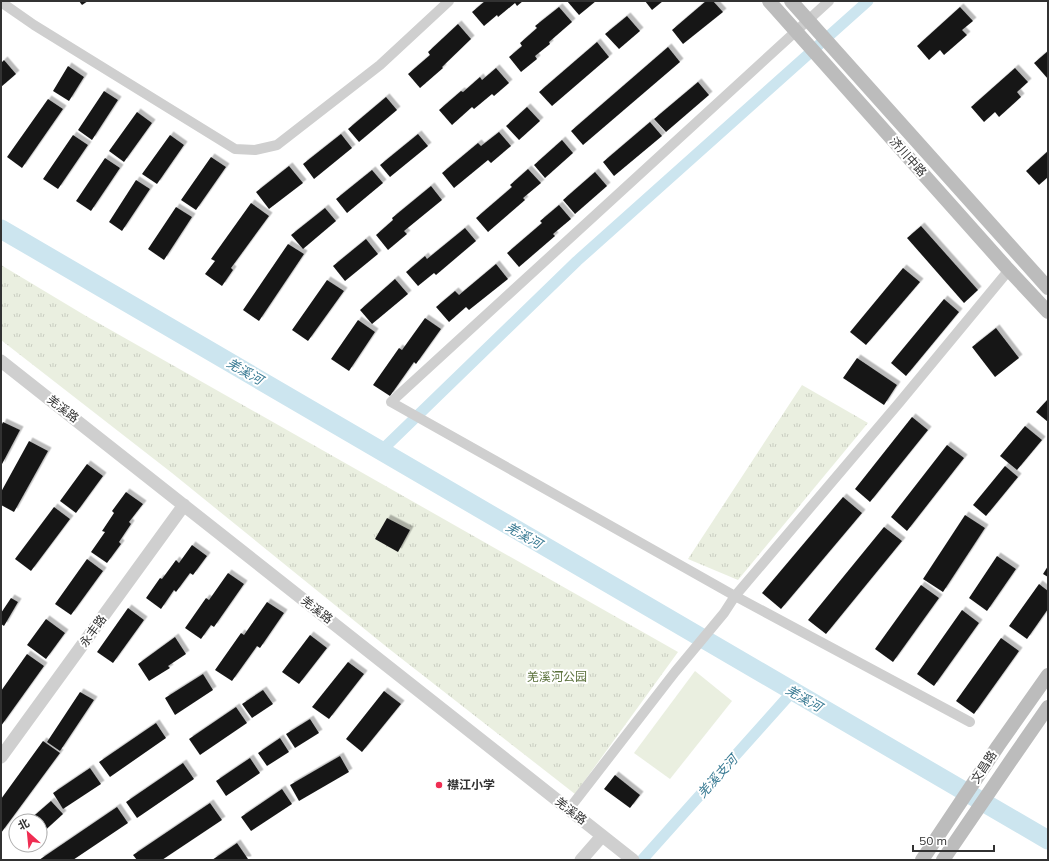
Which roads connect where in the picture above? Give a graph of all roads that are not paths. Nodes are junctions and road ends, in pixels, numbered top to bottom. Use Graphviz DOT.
graph roads {
  1 [pos="449,1"];
  2 [pos="769,1"];
  3 [pos="791,1"];
  4 [pos="829,1"];
  5 [pos="1,2"];
  6 [pos="810,23"];
  7 [pos="798,34"];
  8 [pos="1009,270"];
  9 [pos="1048,288"];
  10 [pos="1048,312"];
  11 [pos="1,360"];
  12 [pos="184,505"];
  13 [pos="735,596"];
  14 [pos="1048,675"];
  15 [pos="1048,707"];
  16 [pos="970,722"];
  17 [pos="1,757"];
  18 [pos="569,809"];
  19 [pos="606,839"];
  20 [pos="580,860"];
  21 [pos="633,860"];
  22 [pos="922,860"];
  23 [pos="943,860"];
  1 -- 5 [label="street"];
  2 -- 7 [label="main road, 济川中路"];
  3 -- 6 [label="main road, 济川中路"];
  4 -- 6 [label="street"];
  6 -- 7 [label="street"];
  6 -- 9 [label="main road, 济川中路"];
  7 -- 8 [label="main road, 济川中路"];
  7 -- 13 [label="street"];
  8 -- 10 [label="main road, 济川中路"];
  8 -- 13 [label="street"];
  11 -- 12 [label="street, 羌溪路"];
  12 -- 17 [label="street, 永丰路"];
  12 -- 18 [label="street, 羌溪路"];
  13 -- 16 [label="street"];
  13 -- 18 [label="street"];
  14 -- 22 [label="main road, 文昌路"];
  15 -- 23 [label="main road, 文昌路"];
  18 -- 19 [label="street, 羌溪路"];
  19 -- 20 [label="street"];
  19 -- 21 [label="street, 羌溪路"];
}
